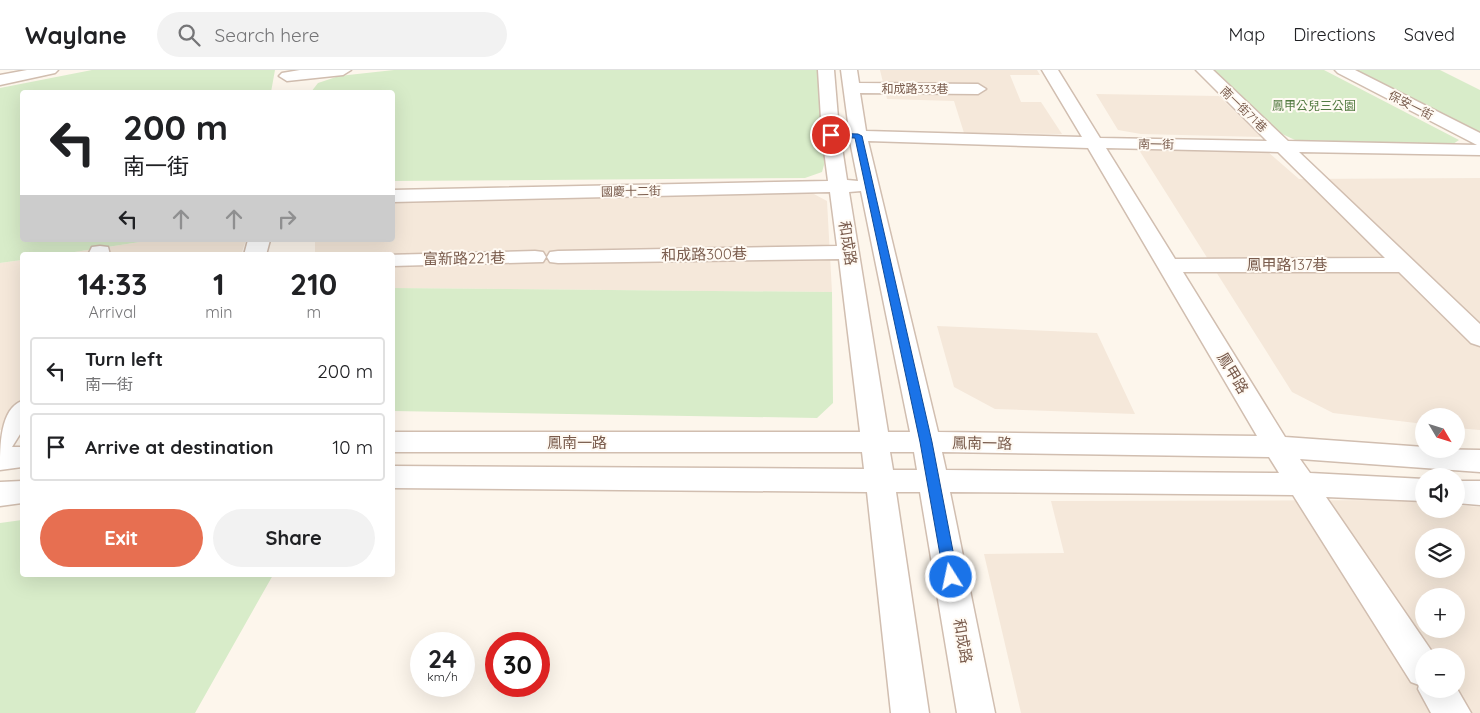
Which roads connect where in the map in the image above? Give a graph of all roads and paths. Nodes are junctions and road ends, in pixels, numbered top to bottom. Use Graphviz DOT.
graph roads {
  1 [pos="50,70"];
  2 [pos="343,70"];
  3 [pos="826,70"];
  4 [pos="1050,70"];
  5 [pos="1204,70"];
  6 [pos="1343,70"];
  7 [pos="287,73"];
  8 [pos="850,79"];
  9 [pos="0,80"];
  10 [pos="978,89"];
  11 [pos="285,90"];
  12 [pos="831,135"];
  13 [pos="858,136"];
  14 [pos="1480,140"];
  15 [pos="1096,143"];
  16 [pos="1283,147"];
  17 [pos="1480,150"];
  18 [pos="839,186"];
  19 [pos="870,186"];
  20 [pos="395,196"];
  21 [pos="849,252"];
  22 [pos="535,257"];
  23 [pos="558,257"];
  24 [pos="395,260"];
  25 [pos="1404,265"];
  26 [pos="1169,266"];
  27 [pos="1480,338"];
  28 [pos="20,413"];
  29 [pos="395,442"];
  30 [pos="874,442"];
  31 [pos="926,442"];
  32 [pos="0,444"];
  33 [pos="1277,446"];
  34 [pos="20,457"];
  35 [pos="0,459"];
  36 [pos="1480,461"];
  37 [pos="395,477"];
  38 [pos="880,481"];
  39 [pos="933,482"];
  40 [pos="1301,484"];
  41 [pos="1415,490"];
  42 [pos="20,492"];
  43 [pos="1465,492"];
  44 [pos="1480,493"];
  45 [pos="0,494"];
  46 [pos="1415,656"];
  47 [pos="1442,698"];
  48 [pos="910,713"];
  49 [pos="976,713"];
  50 [pos="1452,713"];
  1 -- 9 [label="street"];
  2 -- 7 [label="street"];
  3 -- 12 [label="street, 和成路"];
  4 -- 15 [label="street, 鳳甲路"];
  5 -- 16 [label="street, 南一街71巷"];
  6 -- 14 [label="street, 保安一街"];
  7 -- 11 [label="street"];
  8 -- 10 [label="street, 和成路333巷"];
  8 -- 13 [label="street, 和成路"];
  12 -- 13 [label="street, 南一街"];
  12 -- 18 [label="street, 和成路"];
  13 -- 15 [label="street, 南一街"];
  13 -- 19 [label="street, 和成路"];
  15 -- 16 [label="street, 南一街"];
  15 -- 26 [label="street, 鳳甲路"];
  16 -- 17 [label="street, 南一街"];
  16 -- 25 [label="street, 南一街71巷"];
  18 -- 19 [label="street, 國慶十二街"];
  18 -- 20 [label="street, 國慶十二街"];
  18 -- 21 [label="street, 和成路"];
  19 -- 31 [label="street, 和成路"];
  21 -- 23 [label="street, 和成路300巷"];
  21 -- 30 [label="street, 和成路"];
  22 -- 24 [label="street, 富新路221巷"];
  25 -- 26 [label="street, 鳳甲路137巷"];
  25 -- 27 [label="street, 南一街71巷"];
  26 -- 33 [label="street, 鳳甲路"];
  28 -- 32 [label="street"];
  29 -- 30 [label="street, 鳳南一路"];
  30 -- 31 [label="street, 鳳南一路"];
  30 -- 38 [label="street, 和成路"];
  31 -- 33 [label="street, 鳳南一路"];
  31 -- 39 [label="street, 和成路"];
  33 -- 36 [label="street, 鳳南一路"];
  33 -- 40 [label="street, 鳳甲路"];
  34 -- 35 [label="street"];
  37 -- 38 [label="street"];
  38 -- 39 [label="street"];
  38 -- 48 [label="street, 和成路"];
  39 -- 40 [label="street"];
  39 -- 49 [label="street, 和成路"];
  40 -- 41 [label="street"];
  40 -- 46 [label="street, 鳳甲路"];
  42 -- 45 [label="street"];
  43 -- 44 [label="street"];
  47 -- 50 [label="street"];
}
